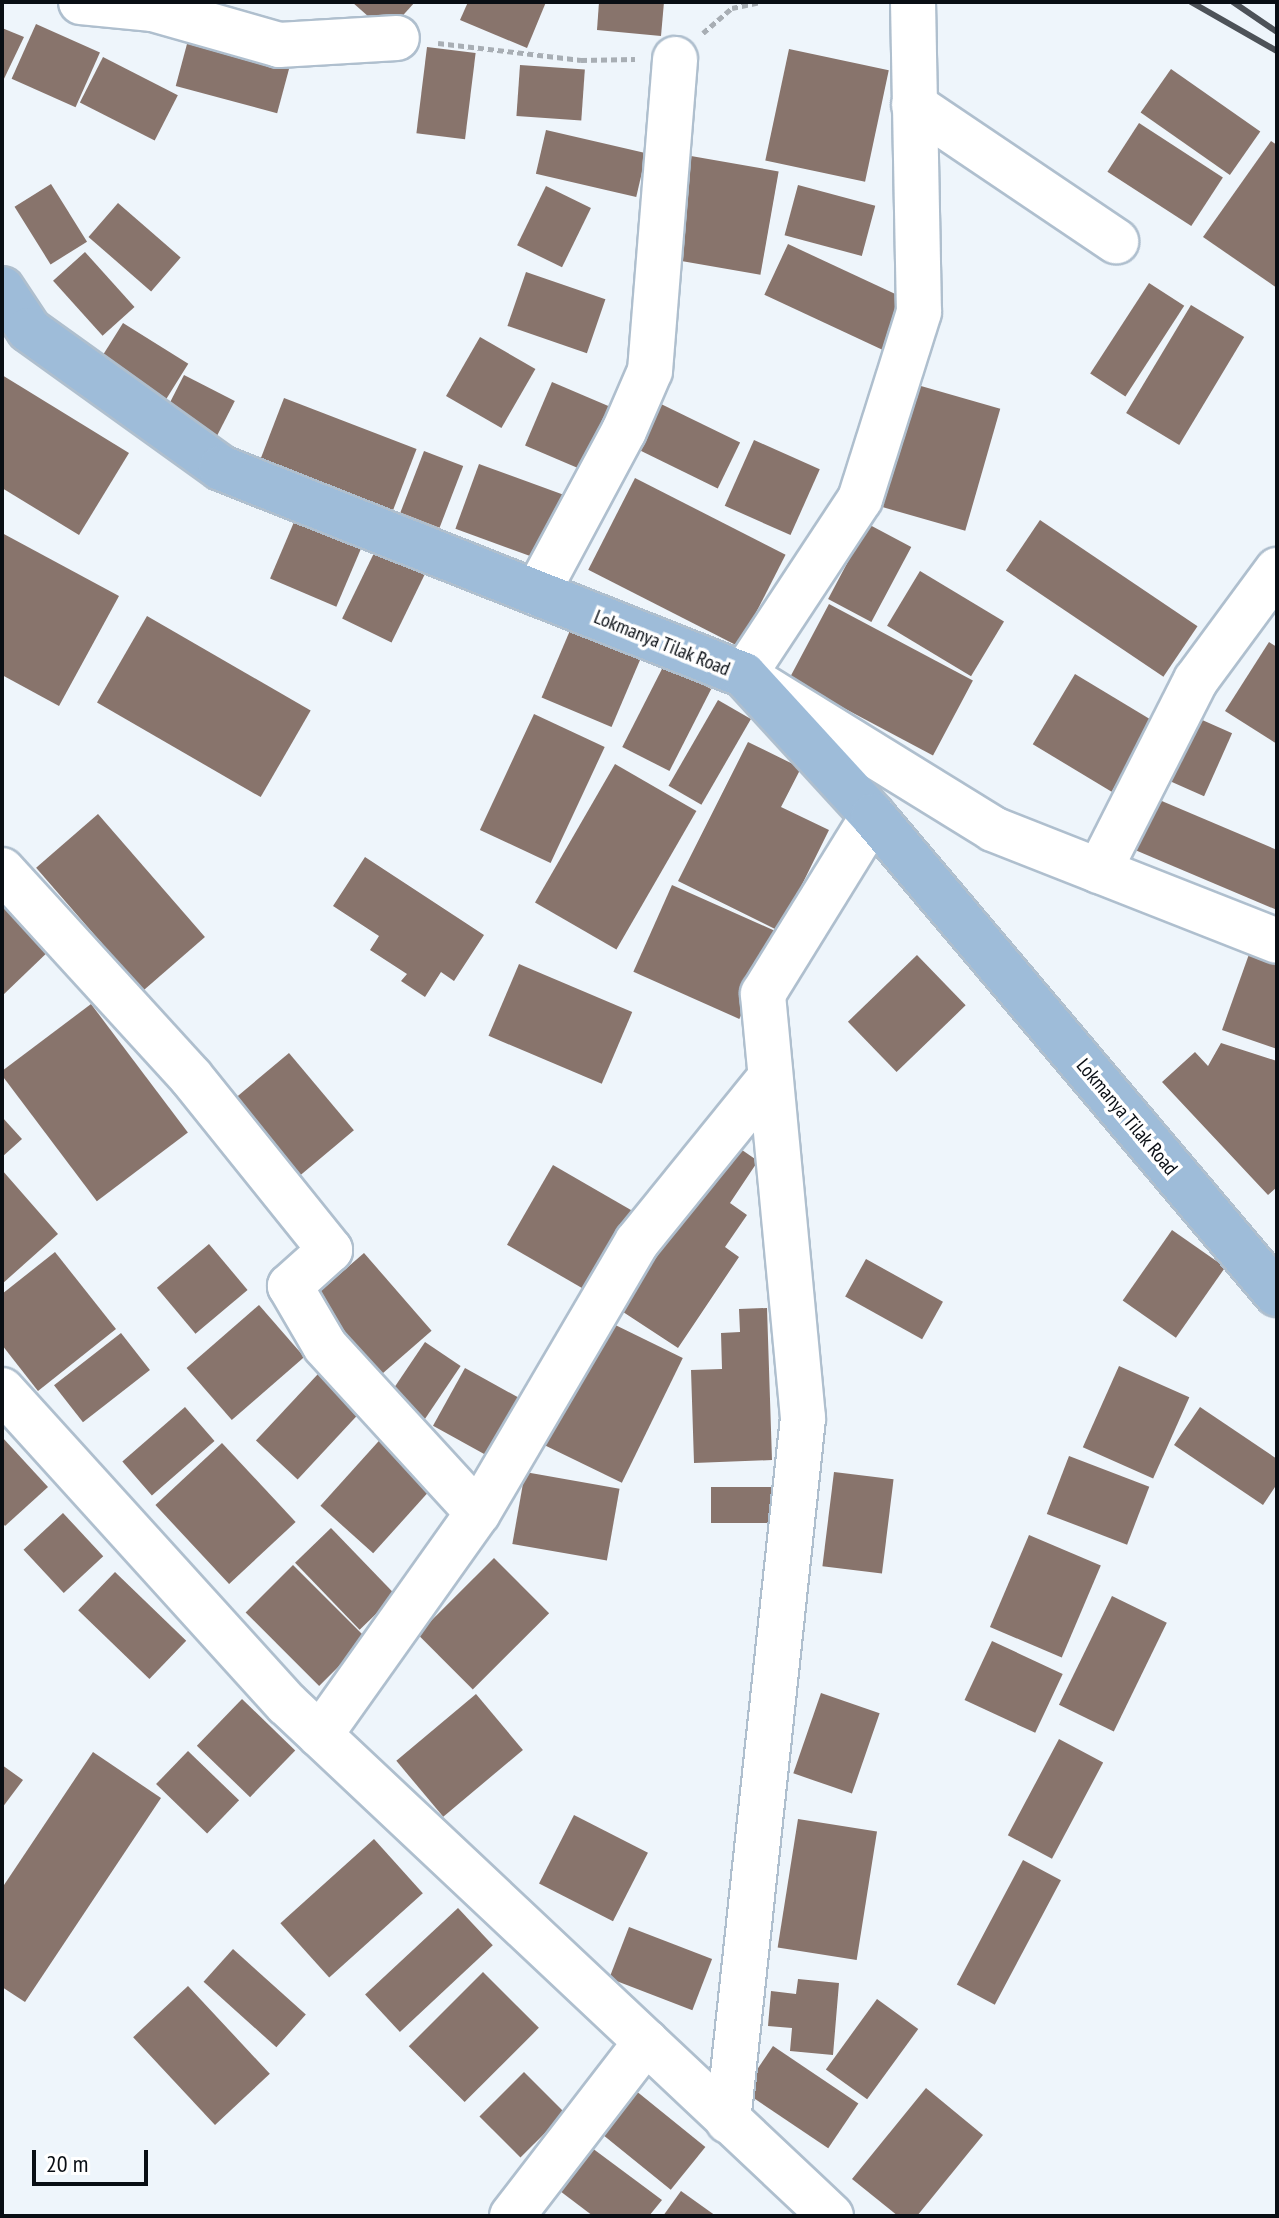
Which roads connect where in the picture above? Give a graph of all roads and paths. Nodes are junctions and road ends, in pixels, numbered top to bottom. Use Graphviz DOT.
graph roads {
  1 [pos="81,2"];
  2 [pos="760,2"];
  3 [pos="913,2"];
  4 [pos="397,38"];
  5 [pos="675,59"];
  6 [pos="914,105"];
  7 [pos="1116,241"];
  8 [pos="4,297"];
  9 [pos="1277,570"];
  10 [pos="537,593"];
  11 [pos="744,675"];
  12 [pos="873,816"];
  13 [pos="2,870"];
  14 [pos="1099,871"];
  15 [pos="1277,941"];
  16 [pos="770,1078"];
  17 [pos="1277,1294"];
  18 [pos="2,1390"];
  19 [pos="478,1513"];
  20 [pos="320,1735"];
  21 [pos="646,2042"];
  22 [pos="728,2121"];
  23 [pos="512,2216"];
  24 [pos="831,2216"];
  1 -- 4 [label="street"];
  2 -- 5 [label="path"];
  3 -- 6 [label="street"];
  4 -- 5 [label="path"];
  5 -- 10 [label="street"];
  6 -- 7 [label="street"];
  6 -- 11 [label="street"];
  8 -- 10 [label="main road, Lokmanya Tilak Road"];
  9 -- 14 [label="street"];
  10 -- 11 [label="main road, Lokmanya Tilak Road"];
  11 -- 12 [label="main road, Lokmanya Tilak Road"];
  11 -- 14 [label="street"];
  12 -- 16 [label="street"];
  12 -- 17 [label="main road, Lokmanya Tilak Road"];
  13 -- 19 [label="street"];
  14 -- 15 [label="street"];
  16 -- 19 [label="street"];
  16 -- 22 [label="street"];
  18 -- 20 [label="street"];
  19 -- 20 [label="street"];
  20 -- 21 [label="street"];
  21 -- 22 [label="street"];
  21 -- 23 [label="street"];
  22 -- 24 [label="street"];
}
